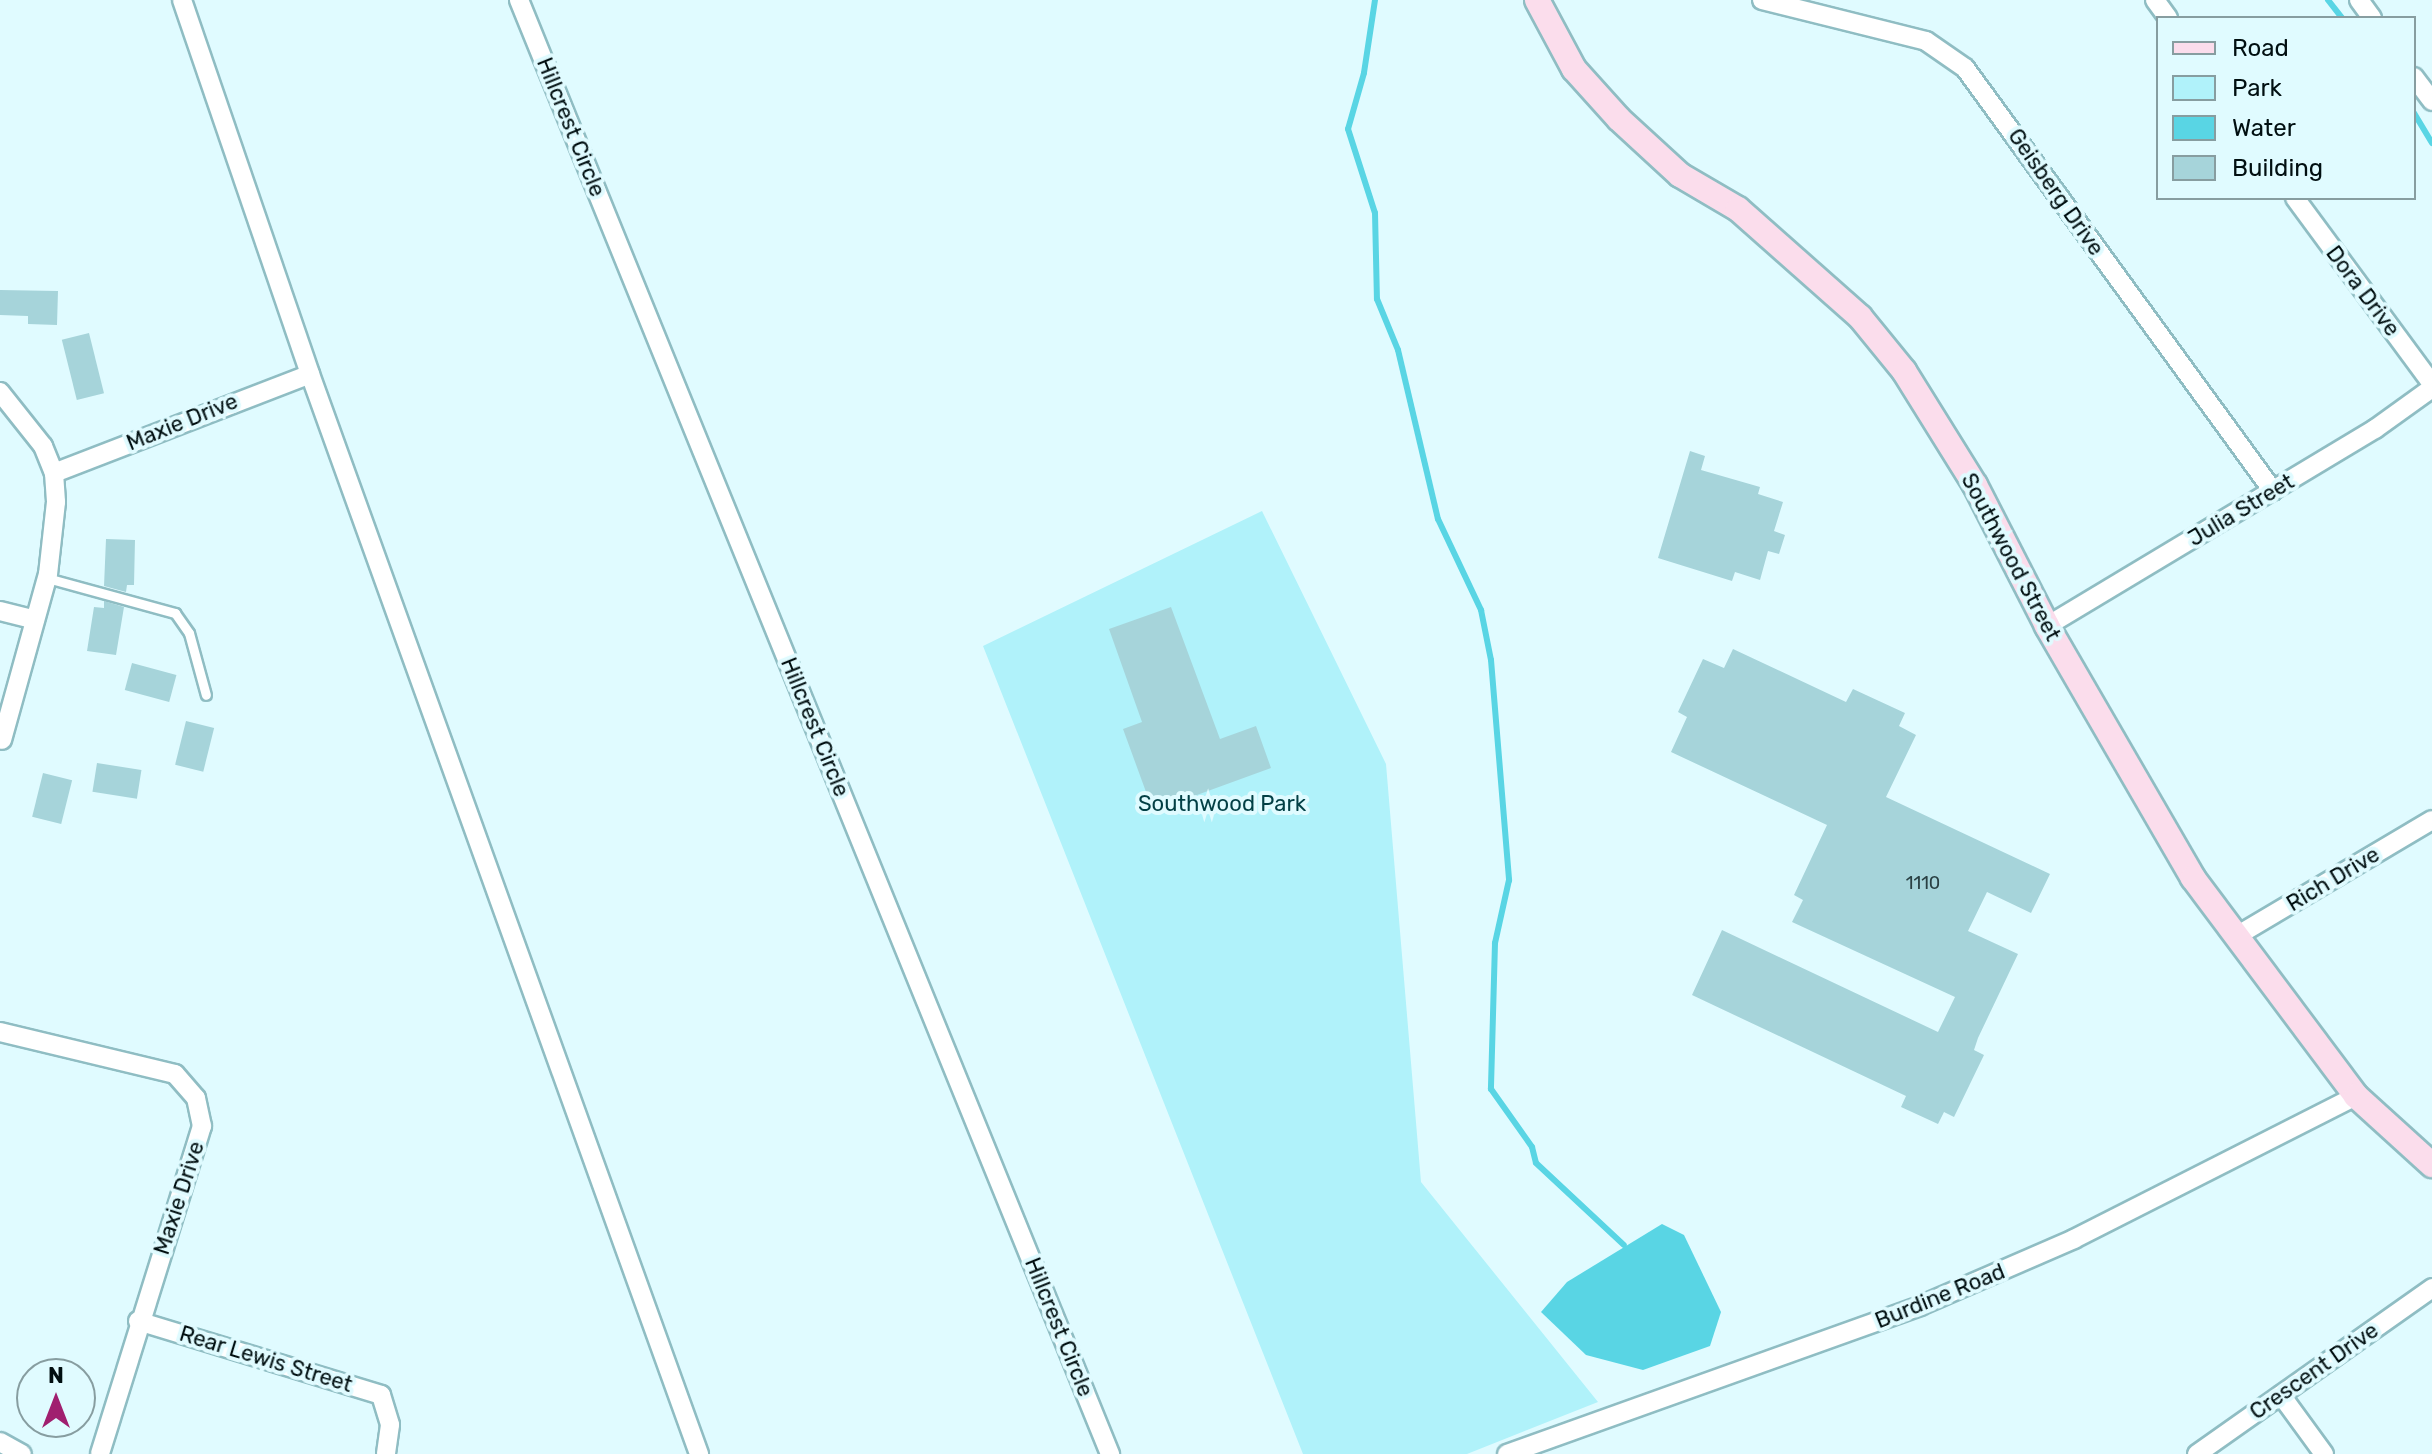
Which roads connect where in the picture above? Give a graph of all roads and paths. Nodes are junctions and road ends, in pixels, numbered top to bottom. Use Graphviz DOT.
graph roads {
  1 [pos="182,0"];
  2 [pos="519,0"];
  3 [pos="1537,0"];
  4 [pos="1762,0"];
  5 [pos="2416,80"];
  6 [pos="2432,101"];
  7 [pos="2296,200"];
  8 [pos="310,374"];
  9 [pos="2432,386"];
  10 [pos="0,392"];
  11 [pos="54,473"];
  12 [pos="2273,491"];
  13 [pos="47,578"];
  14 [pos="0,611"];
  15 [pos="35,620"];
  16 [pos="2047,626"];
  17 [pos="206,695"];
  18 [pos="2,740"];
  19 [pos="2432,820"];
  20 [pos="2235,937"];
  21 [pos="0,1032"];
  22 [pos="2356,1096"];
  23 [pos="2432,1165"];
  24 [pos="2432,1288"];
  25 [pos="138,1321"];
  26 [pos="2281,1395"];
  27 [pos="0,1442"];
  28 [pos="22,1454"];
  29 [pos="100,1454"];
  30 [pos="386,1454"];
  31 [pos="699,1454"];
  32 [pos="1110,1454"];
  33 [pos="1507,1454"];
  34 [pos="2197,1454"];
  35 [pos="2324,1454"];
  1 -- 8 [label="street"];
  2 -- 32 [label="street, Hillcrest Circle"];
  3 -- 16 [label="street, Southwood Street"];
  4 -- 12 [label="street, Geisberg Drive"];
  5 -- 6 [label="street"];
  7 -- 9 [label="street, Dora Drive"];
  8 -- 11 [label="street, Maxie Drive"];
  8 -- 31 [label="street"];
  9 -- 12 [label="street, Julia Street"];
  10 -- 11 [label="street"];
  11 -- 13 [label="street"];
  12 -- 16 [label="street, Julia Street"];
  13 -- 15 [label="street"];
  13 -- 17 [label="lane"];
  14 -- 15 [label="street"];
  15 -- 18 [label="street"];
  16 -- 20 [label="street, Southwood Street"];
  19 -- 20 [label="street, Rich Drive"];
  20 -- 22 [label="street, Southwood Street"];
  21 -- 25 [label="street, Maxie Drive"];
  22 -- 23 [label="street, Southwood Street"];
  22 -- 33 [label="street, Burdine Road"];
  24 -- 26 [label="street, Crescent Drive"];
  25 -- 29 [label="street, Maxie Drive"];
  25 -- 30 [label="street, Rear Lewis Street"];
  26 -- 34 [label="street, Crescent Drive"];
  26 -- 35 [label="street"];
  27 -- 28 [label="street"];
}
